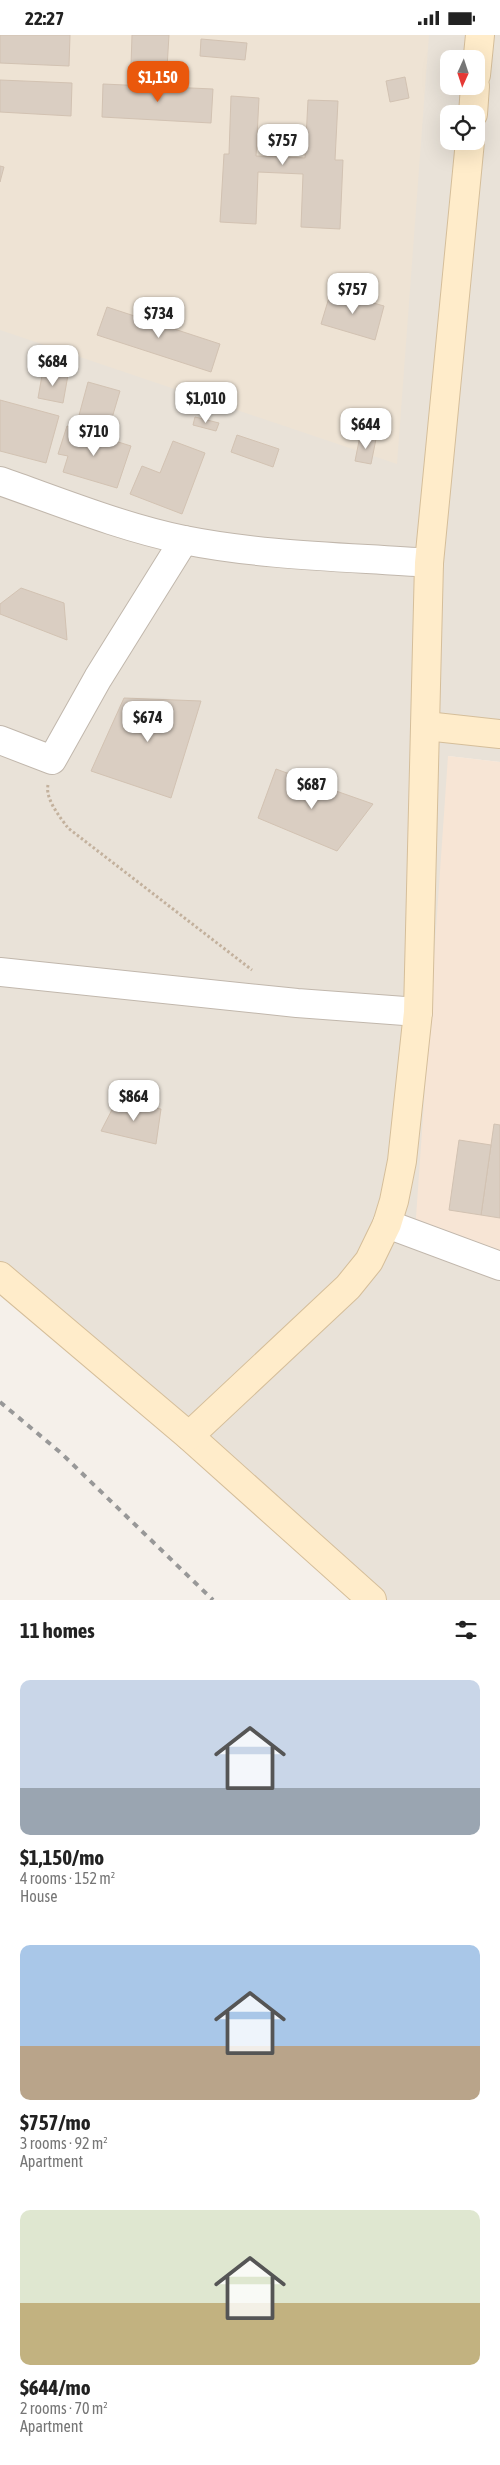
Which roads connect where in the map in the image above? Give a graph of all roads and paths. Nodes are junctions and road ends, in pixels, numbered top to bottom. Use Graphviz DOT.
graph roads {
  1 [pos="480,35"];
  2 [pos="478,50"];
  3 [pos="469,150"];
  4 [pos="0,481"];
  5 [pos="184,540"];
  6 [pos="429,563"];
  7 [pos="426,726"];
  8 [pos="500,734"];
  9 [pos="0,740"];
  10 [pos="52,760"];
  11 [pos="0,972"];
  12 [pos="259,975"];
  13 [pos="418,1012"];
  14 [pos="387,1224"];
  15 [pos="500,1266"];
  16 [pos="0,1276"];
  17 [pos="189,1436"];
  18 [pos="372,1600"];
  1 -- 2 [label="street"];
  3 -- 6 [label="street"];
  4 -- 5 [label="street"];
  5 -- 6 [label="street"];
  5 -- 10 [label="street"];
  6 -- 7 [label="street"];
  7 -- 8 [label="street"];
  7 -- 13 [label="street"];
  9 -- 10 [label="street"];
  10 -- 12 [label="path"];
  11 -- 13 [label="street"];
  13 -- 14 [label="street"];
  14 -- 15 [label="street"];
  14 -- 17 [label="street"];
  16 -- 17 [label="street"];
  17 -- 18 [label="street"];
}
